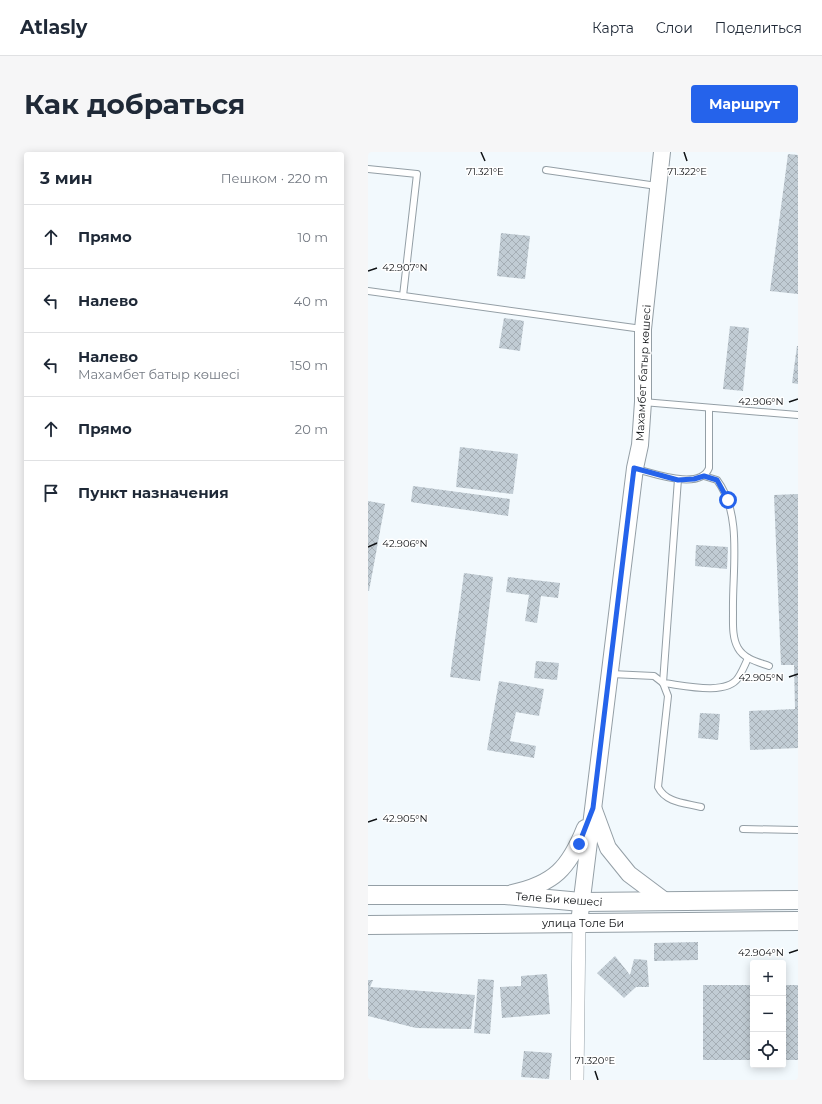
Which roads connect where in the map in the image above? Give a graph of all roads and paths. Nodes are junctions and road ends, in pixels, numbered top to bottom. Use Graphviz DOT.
graph roads {
  1 [pos="662,152"];
  2 [pos="368,169"];
  3 [pos="546,170"];
  4 [pos="658,186"];
  5 [pos="368,291"];
  6 [pos="403,296"];
  7 [pos="643,329"];
  8 [pos="643,402"];
  9 [pos="709,408"];
  10 [pos="798,415"];
  11 [pos="634,468"];
  12 [pos="704,476"];
  13 [pos="678,480"];
  14 [pos="748,658"];
  15 [pos="769,666"];
  16 [pos="609,674"];
  17 [pos="663,683"];
  18 [pos="701,807"];
  19 [pos="593,808"];
  20 [pos="743,829"];
  21 [pos="798,830"];
  22 [pos="368,895"];
  23 [pos="504,895"];
  24 [pos="798,900"];
  25 [pos="665,901"];
  26 [pos="581,902"];
  27 [pos="798,921"];
  28 [pos="579,923"];
  29 [pos="368,925"];
  30 [pos="577,1080"];
  1 -- 4 [label="street, Махамбет батыр көшесі"];
  2 -- 6 [label="lane"];
  3 -- 4 [label="lane"];
  4 -- 7 [label="street, Махамбет батыр көшесі"];
  5 -- 6 [label="lane"];
  6 -- 7 [label="lane"];
  7 -- 8 [label="street, Махамбет батыр көшесі"];
  8 -- 9 [label="lane"];
  8 -- 11 [label="street, Махамбет батыр көшесі"];
  9 -- 10 [label="lane"];
  9 -- 12 [label="lane"];
  11 -- 13 [label="lane"];
  11 -- 16 [label="street, Махамбет батыр көшесі"];
  12 -- 13 [label="lane"];
  12 -- 14 [label="lane"];
  13 -- 17 [label="lane"];
  14 -- 15 [label="lane"];
  14 -- 17 [label="lane"];
  16 -- 17 [label="lane"];
  16 -- 19 [label="street, Махамбет батыр көшесі"];
  17 -- 18 [label="lane"];
  19 -- 23 [label="street"];
  19 -- 25 [label="street"];
  19 -- 26 [label="street, Махамбет батыр көшесі"];
  20 -- 21 [label="lane"];
  22 -- 23 [label="main road, Төле Би көшесі"];
  23 -- 26 [label="main road, Төле Би көшесі"];
  24 -- 25 [label="main road, Төле Би көшесі"];
  25 -- 26 [label="main road, Төле Би көшесі"];
  26 -- 28 [label="street, Махамбет батыр көшесі"];
  27 -- 28 [label="main road, улица Толе Би"];
  28 -- 29 [label="main road, улица Толе Би"];
  28 -- 30 [label="street"];
}
